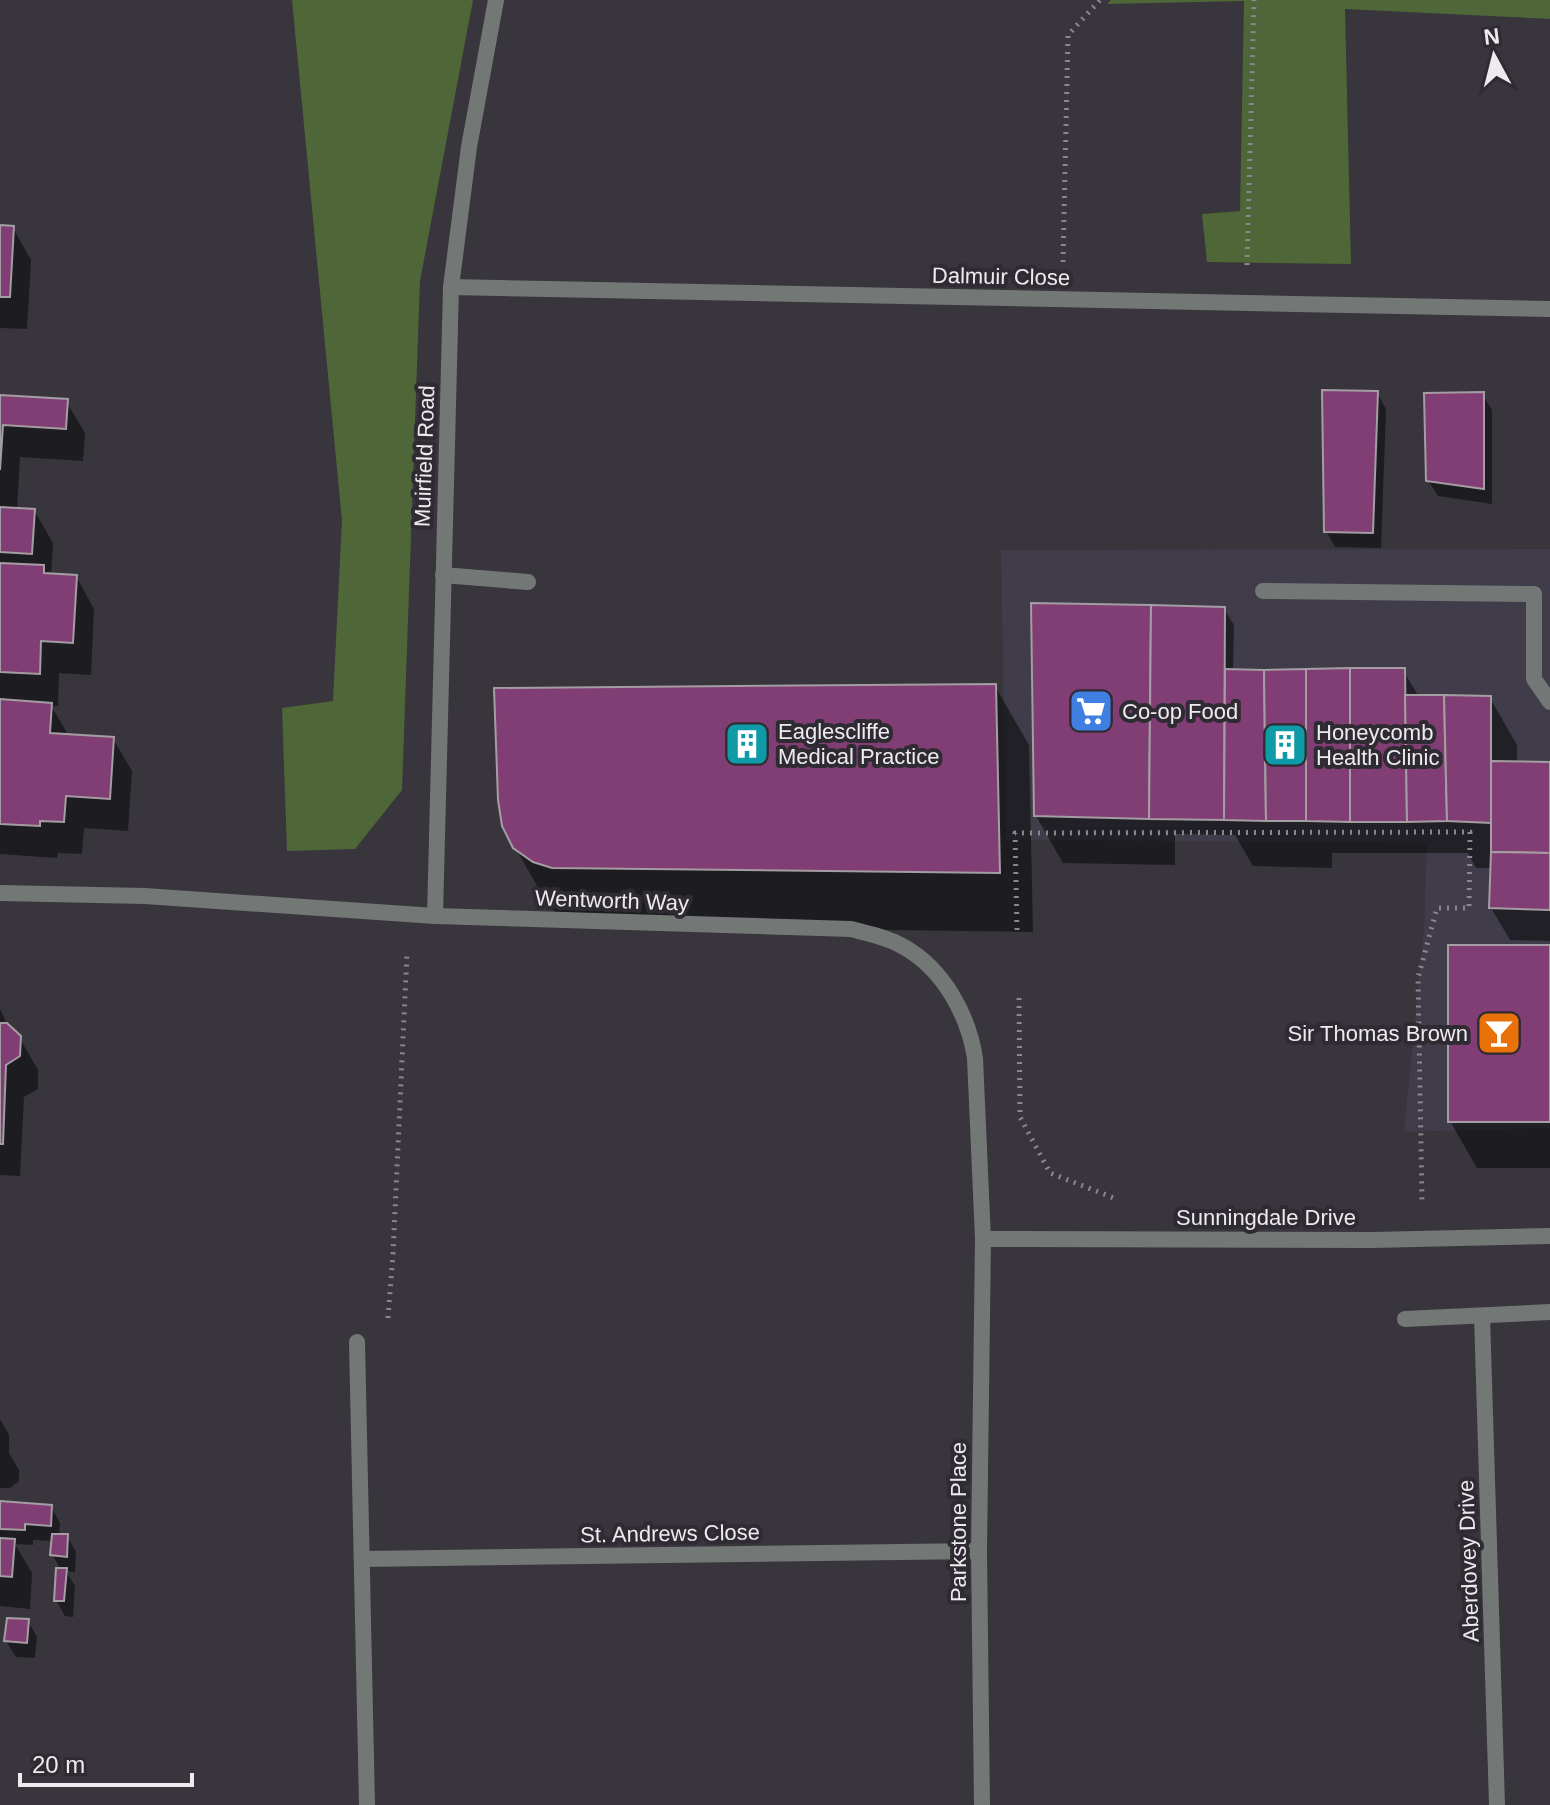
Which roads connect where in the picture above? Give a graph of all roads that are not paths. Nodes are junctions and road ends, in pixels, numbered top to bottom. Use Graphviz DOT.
graph roads {
  1 [pos="496,0"];
  2 [pos="451,287"];
  3 [pos="1550,309"];
  4 [pos="443,575"];
  5 [pos="528,582"];
  6 [pos="1263,591"];
  7 [pos="1550,702"];
  8 [pos="0,893"];
  9 [pos="435,916"];
  10 [pos="1550,1236"];
  11 [pos="983,1239"];
  12 [pos="1550,1312"];
  13 [pos="1482,1316"];
  14 [pos="1405,1319"];
  15 [pos="357,1342"];
  16 [pos="979,1551"];
  17 [pos="362,1559"];
  18 [pos="367,1805"];
  19 [pos="982,1805"];
  20 [pos="1497,1805"];
  1 -- 2 [label="street, Muirfield Road"];
  2 -- 3 [label="street, Dalmuir Close"];
  2 -- 4 [label="street, Muirfield Road"];
  4 -- 5 [label="street"];
  4 -- 9 [label="street, Muirfield Road"];
  6 -- 7 [label="street"];
  8 -- 9 [label="street, Wentworth Way"];
  9 -- 11 [label="street, Wentworth Way"];
  10 -- 11 [label="street, Sunningdale Drive"];
  11 -- 16 [label="street, Parkstone Place"];
  12 -- 13 [label="street"];
  13 -- 14 [label="street"];
  13 -- 20 [label="street, Aberdovey Drive"];
  15 -- 17 [label="street"];
  16 -- 17 [label="street, St. Andrews Close"];
  16 -- 19 [label="street, Parkstone Place"];
  17 -- 18 [label="street"];
}
